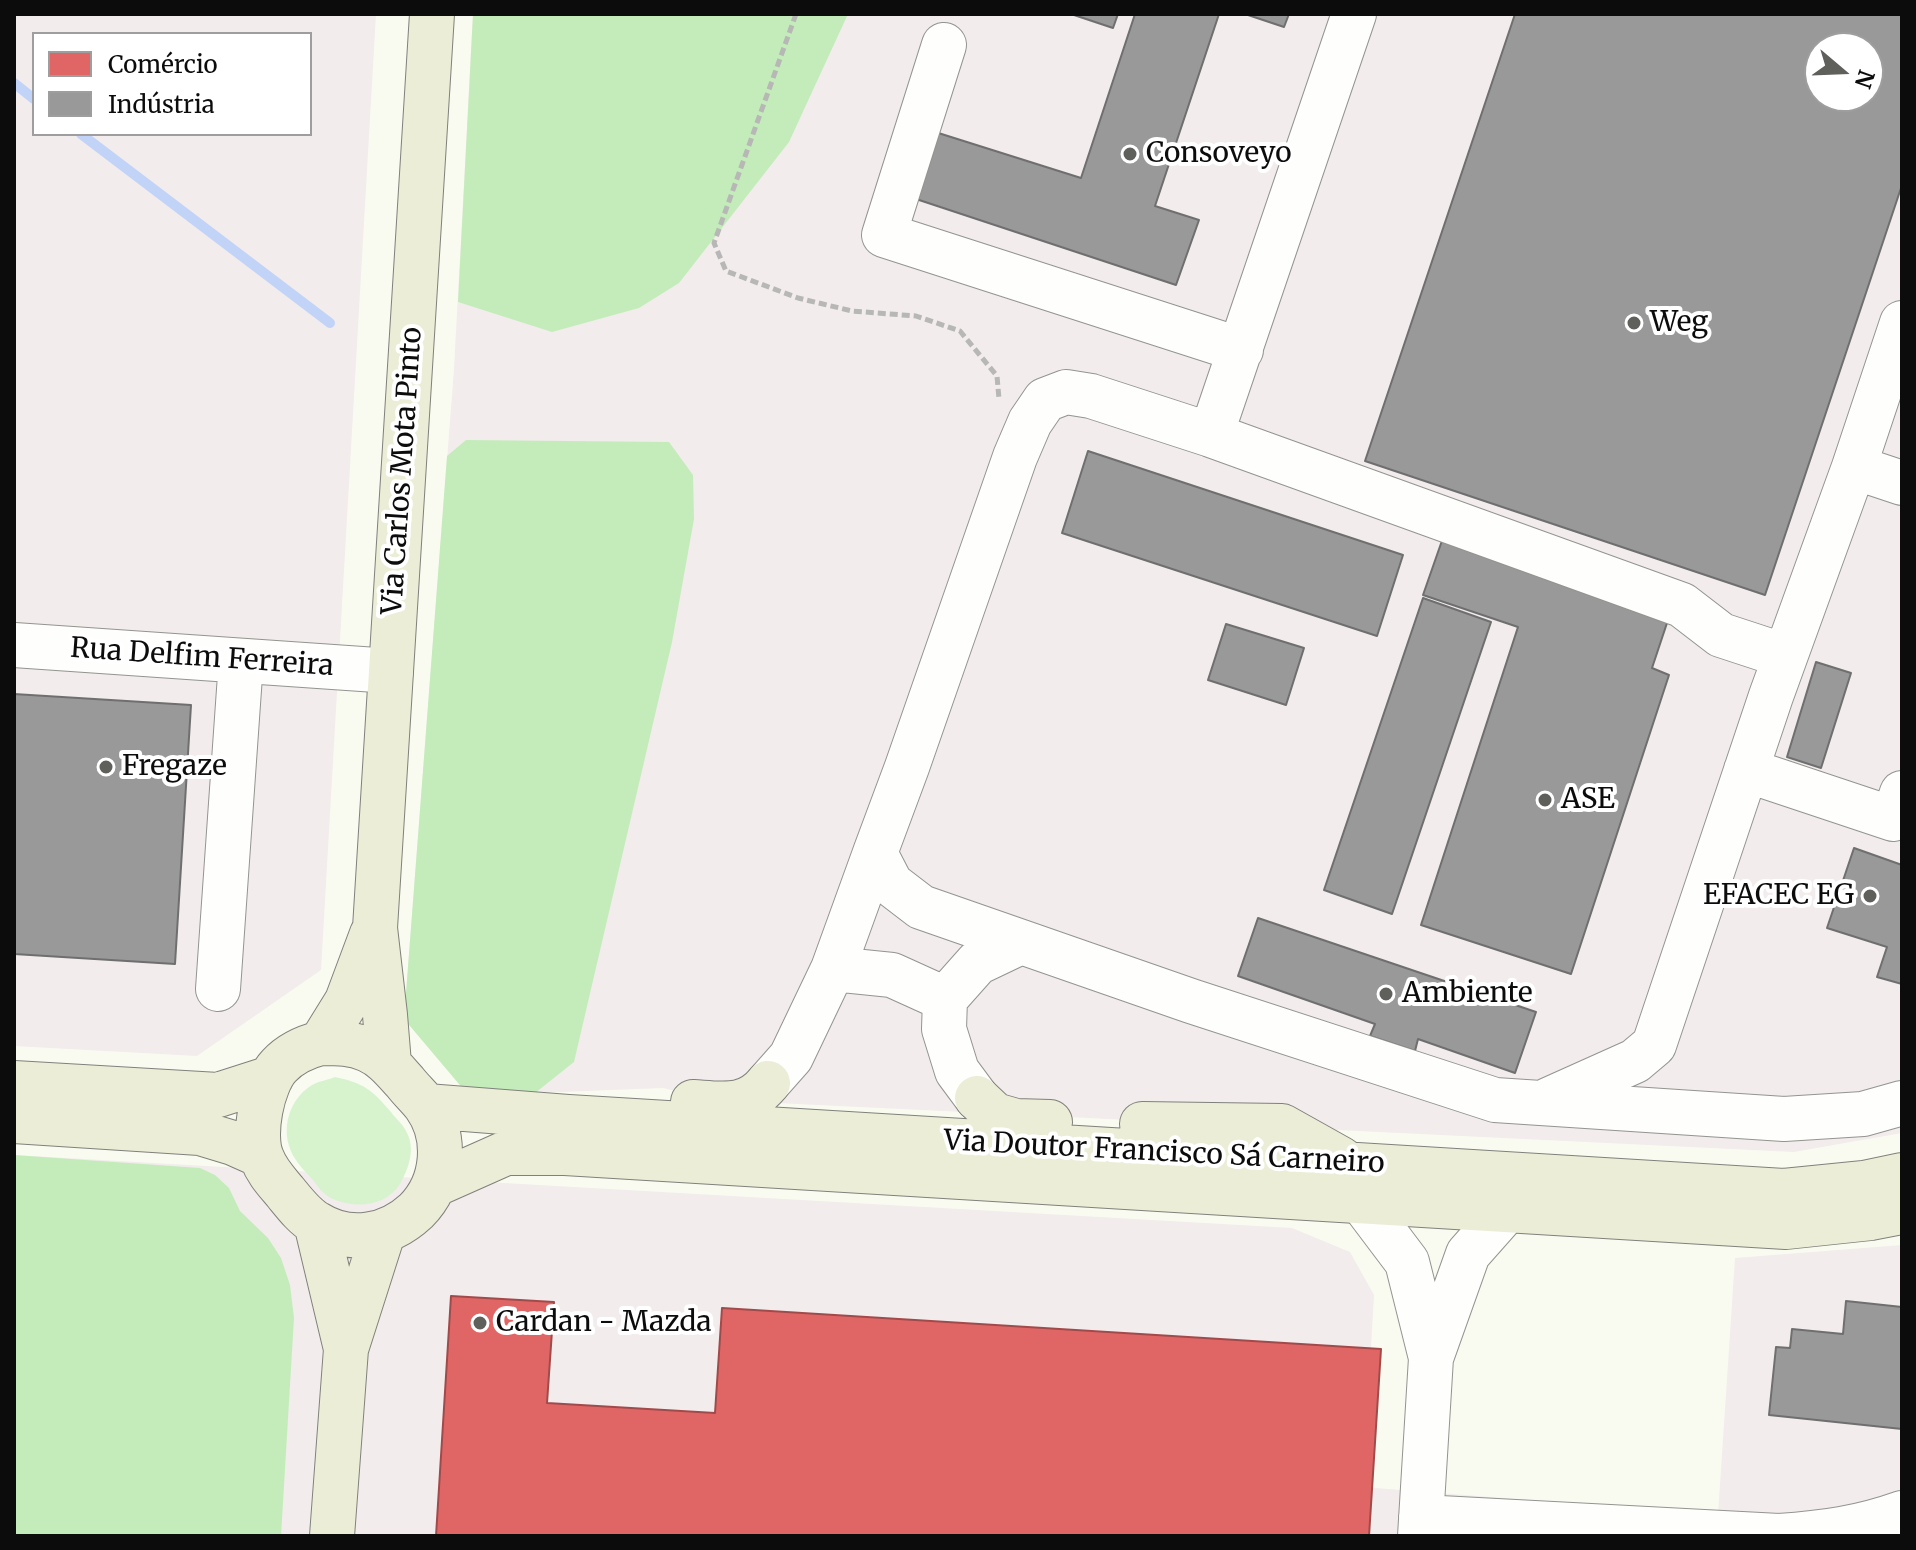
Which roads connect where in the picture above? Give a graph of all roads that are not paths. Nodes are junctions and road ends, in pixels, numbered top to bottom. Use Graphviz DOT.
graph roads {
  1 [pos="432,14"];
  2 [pos="1354,14"];
  3 [pos="944,45"];
  4 [pos="1902,323"];
  5 [pos="1241,350"];
  6 [pos="1211,435"];
  7 [pos="1854,467"];
  8 [pos="1902,483"];
  9 [pos="14,645"];
  10 [pos="1785,656"];
  11 [pos="241,661"];
  12 [pos="391,671"];
  13 [pos="1746,770"];
  14 [pos="1902,793"];
  15 [pos="875,853"];
  16 [pos="375,928"];
  17 [pos="1021,942"];
  18 [pos="833,969"];
  19 [pos="218,989"];
  20 [pos="945,999"];
  21 [pos="321,1043"];
  22 [pos="389,1064"];
  23 [pos="271,1078"];
  24 [pos="14,1083"];
  25 [pos="768,1083"];
  26 [pos="977,1098"];
  27 [pos="1542,1103"];
  28 [pos="1902,1103"];
  29 [pos="426,1106"];
  30 [pos="568,1117"];
  31 [pos="14,1121"];
  32 [pos="260,1155"];
  33 [pos="1902,1175"];
  34 [pos="1356,1183"];
  35 [pos="434,1185"];
  36 [pos="1507,1210"];
  37 [pos="1902,1212"];
  38 [pos="316,1223"];
  39 [pos="383,1233"];
  40 [pos="346,1349"];
  41 [pos="1431,1358"];
  42 [pos="1902,1513"];
  43 [pos="1421,1526"];
  44 [pos="332,1536"];
  1 -- 12 [label="main road, Via Carlos Mota Pinto"];
  2 -- 5 [label="street"];
  3 -- 5 [label="street"];
  4 -- 7 [label="street"];
  5 -- 6 [label="street"];
  6 -- 10 [label="street"];
  6 -- 15 [label="street"];
  7 -- 8 [label="street"];
  7 -- 10 [label="street"];
  9 -- 11 [label="street, Rua Delfim Ferreira"];
  10 -- 13 [label="street"];
  11 -- 12 [label="street, Rua Delfim Ferreira"];
  11 -- 19 [label="street"];
  12 -- 16 [label="main road, Via Carlos Mota Pinto"];
  13 -- 14 [label="street"];
  13 -- 27 [label="street"];
  15 -- 17 [label="street"];
  15 -- 18 [label="street"];
  16 -- 21 [label="main road, Via Carlos Mota Pinto"];
  16 -- 22 [label="main road, Via Carlos Mota Pinto"];
  17 -- 20 [label="street"];
  17 -- 27 [label="street"];
  18 -- 20 [label="street"];
  18 -- 25 [label="street"];
  20 -- 26 [label="street"];
  21 -- 22 [label="main road"];
  21 -- 23 [label="main road"];
  22 -- 29 [label="main road"];
  23 -- 24 [label="main road"];
  23 -- 32 [label="main road"];
  25 -- 30 [label="main road"];
  26 -- 34 [label="main road"];
  27 -- 28 [label="street"];
  29 -- 30 [label="main road, Via Doutor Francisco Sá Carneiro"];
  29 -- 35 [label="main road"];
  30 -- 34 [label="main road, Via Doutor Francisco Sá Carneiro"];
  31 -- 32 [label="main road"];
  32 -- 38 [label="main road"];
  33 -- 34 [label="main road, Via Doutor Francisco Sá Carneiro"];
  34 -- 35 [label="main road, Via Doutor Francisco Sá Carneiro"];
  34 -- 36 [label="main road, Via Doutor Francisco Sá Carneiro"];
  34 -- 41 [label="street"];
  35 -- 39 [label="main road"];
  36 -- 37 [label="main road, Via Doutor Francisco Sá Carneiro"];
  36 -- 41 [label="street"];
  38 -- 39 [label="main road"];
  38 -- 40 [label="main road"];
  39 -- 40 [label="main road"];
  40 -- 44 [label="main road"];
  41 -- 43 [label="street"];
  42 -- 43 [label="street"];
}
